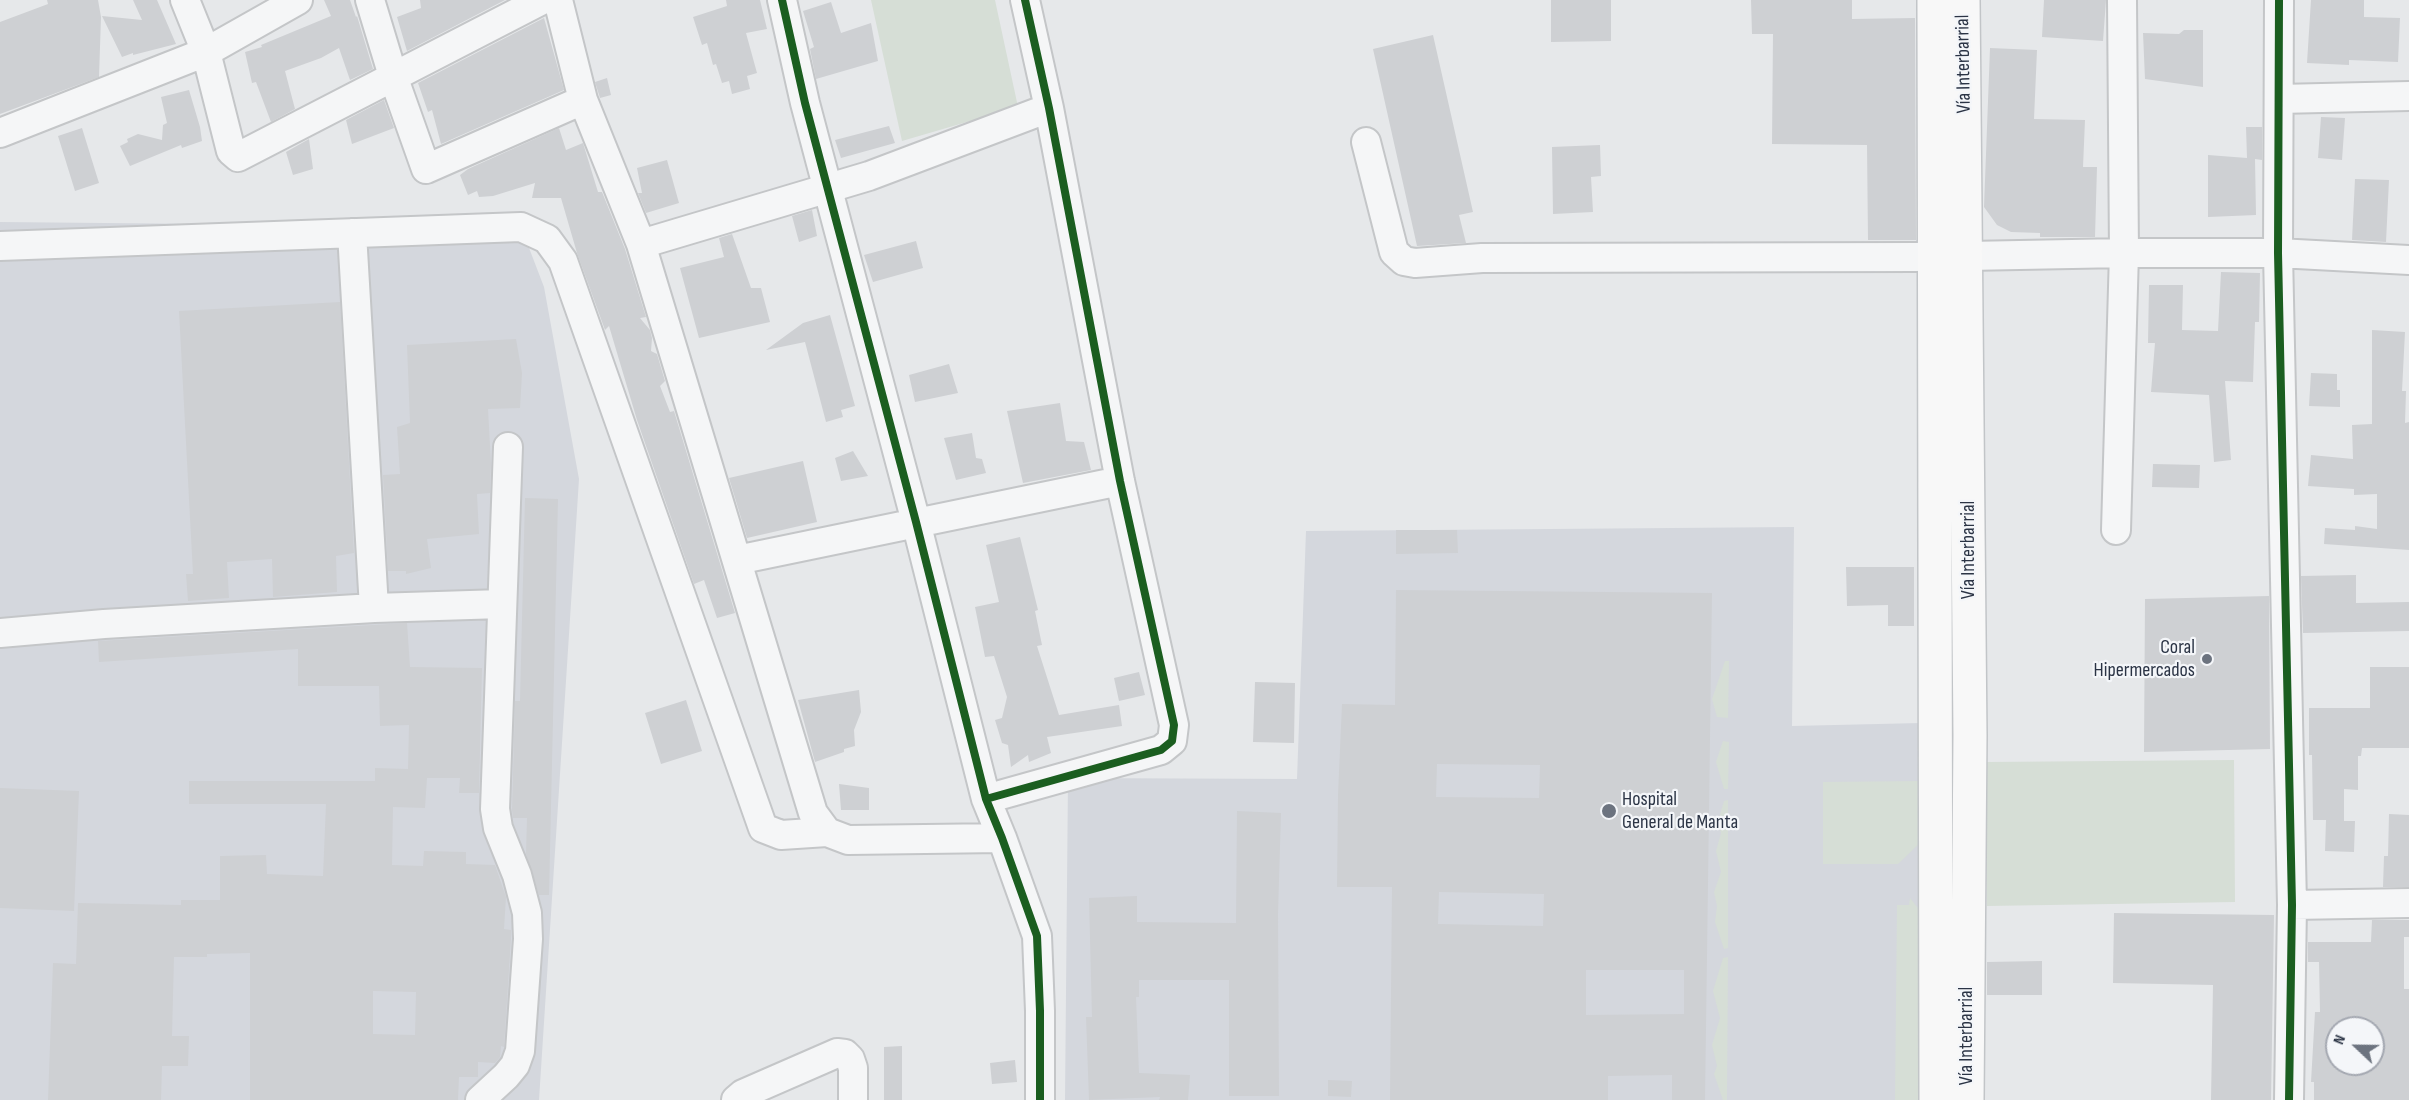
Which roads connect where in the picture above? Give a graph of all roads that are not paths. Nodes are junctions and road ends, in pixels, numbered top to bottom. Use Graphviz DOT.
graph roads {
  1 [pos="185,0"];
  2 [pos="298,0"];
  3 [pos="370,0"];
  4 [pos="542,0"];
  5 [pos="558,0"];
  6 [pos="782,0"];
  7 [pos="1025,0"];
  8 [pos="1934,0"];
  9 [pos="1963,0"];
  10 [pos="2122,0"];
  11 [pos="2279,0"];
  12 [pos="206,52"];
  13 [pos="393,76"];
  14 [pos="2409,96"];
  15 [pos="2279,99"];
  16 [pos="583,100"];
  17 [pos="1049,108"];
  18 [pos="0,132"];
  19 [pos="1366,142"];
  20 [pos="827,188"];
  21 [pos="352,233"];
  22 [pos="641,244"];
  23 [pos="0,246"];
  24 [pos="2124,253"];
  25 [pos="2278,253"];
  26 [pos="1951,256"];
  27 [pos="2409,260"];
  28 [pos="508,447"];
  29 [pos="1120,481"];
  30 [pos="915,522"];
  31 [pos="2116,530"];
  32 [pos="737,560"];
  33 [pos="502,604"];
  34 [pos="374,608"];
  35 [pos="0,633"];
  36 [pos="986,799"];
  37 [pos="827,832"];
  38 [pos="1002,838"];
  39 [pos="1936,876"];
  40 [pos="1968,876"];
  41 [pos="2409,903"];
  42 [pos="2292,905"];
  43 [pos="480,1100"];
  44 [pos="736,1100"];
  45 [pos="854,1100"];
  46 [pos="1040,1100"];
  47 [pos="1936,1100"];
  48 [pos="1967,1100"];
  49 [pos="2289,1100"];
  1 -- 12 [label="street"];
  2 -- 12 [label="street"];
  3 -- 13 [label="street"];
  4 -- 13 [label="street"];
  5 -- 16 [label="street"];
  6 -- 20 [label="street"];
  7 -- 17 [label="street"];
  8 -- 26 [label="main road, Vía Interbarrial"];
  9 -- 26 [label="main road, Vía Interbarrial"];
  10 -- 24 [label="street"];
  11 -- 15 [label="street"];
  12 -- 13 [label="street"];
  12 -- 18 [label="street"];
  13 -- 16 [label="street"];
  14 -- 15 [label="street"];
  15 -- 25 [label="street"];
  16 -- 22 [label="street"];
  17 -- 20 [label="street"];
  17 -- 29 [label="street"];
  19 -- 26 [label="street"];
  20 -- 22 [label="street"];
  20 -- 30 [label="street"];
  21 -- 23 [label="street"];
  21 -- 34 [label="street"];
  21 -- 37 [label="street"];
  22 -- 32 [label="street"];
  24 -- 25 [label="street"];
  24 -- 26 [label="street"];
  24 -- 31 [label="street"];
  25 -- 27 [label="street"];
  25 -- 42 [label="street"];
  26 -- 39 [label="main road, Vía Interbarrial"];
  26 -- 40 [label="main road, Vía Interbarrial"];
  28 -- 33 [label="street"];
  29 -- 30 [label="street"];
  29 -- 36 [label="street"];
  30 -- 32 [label="street"];
  30 -- 36 [label="street"];
  32 -- 37 [label="street"];
  33 -- 34 [label="street"];
  33 -- 43 [label="street"];
  34 -- 35 [label="street"];
  36 -- 38 [label="street"];
  37 -- 38 [label="street"];
  38 -- 46 [label="street"];
  39 -- 40 [label="street"];
  39 -- 47 [label="main road, Vía Interbarrial"];
  40 -- 48 [label="main road, Vía Interbarrial"];
  41 -- 42 [label="street"];
  42 -- 49 [label="street"];
  44 -- 45 [label="street"];
}
